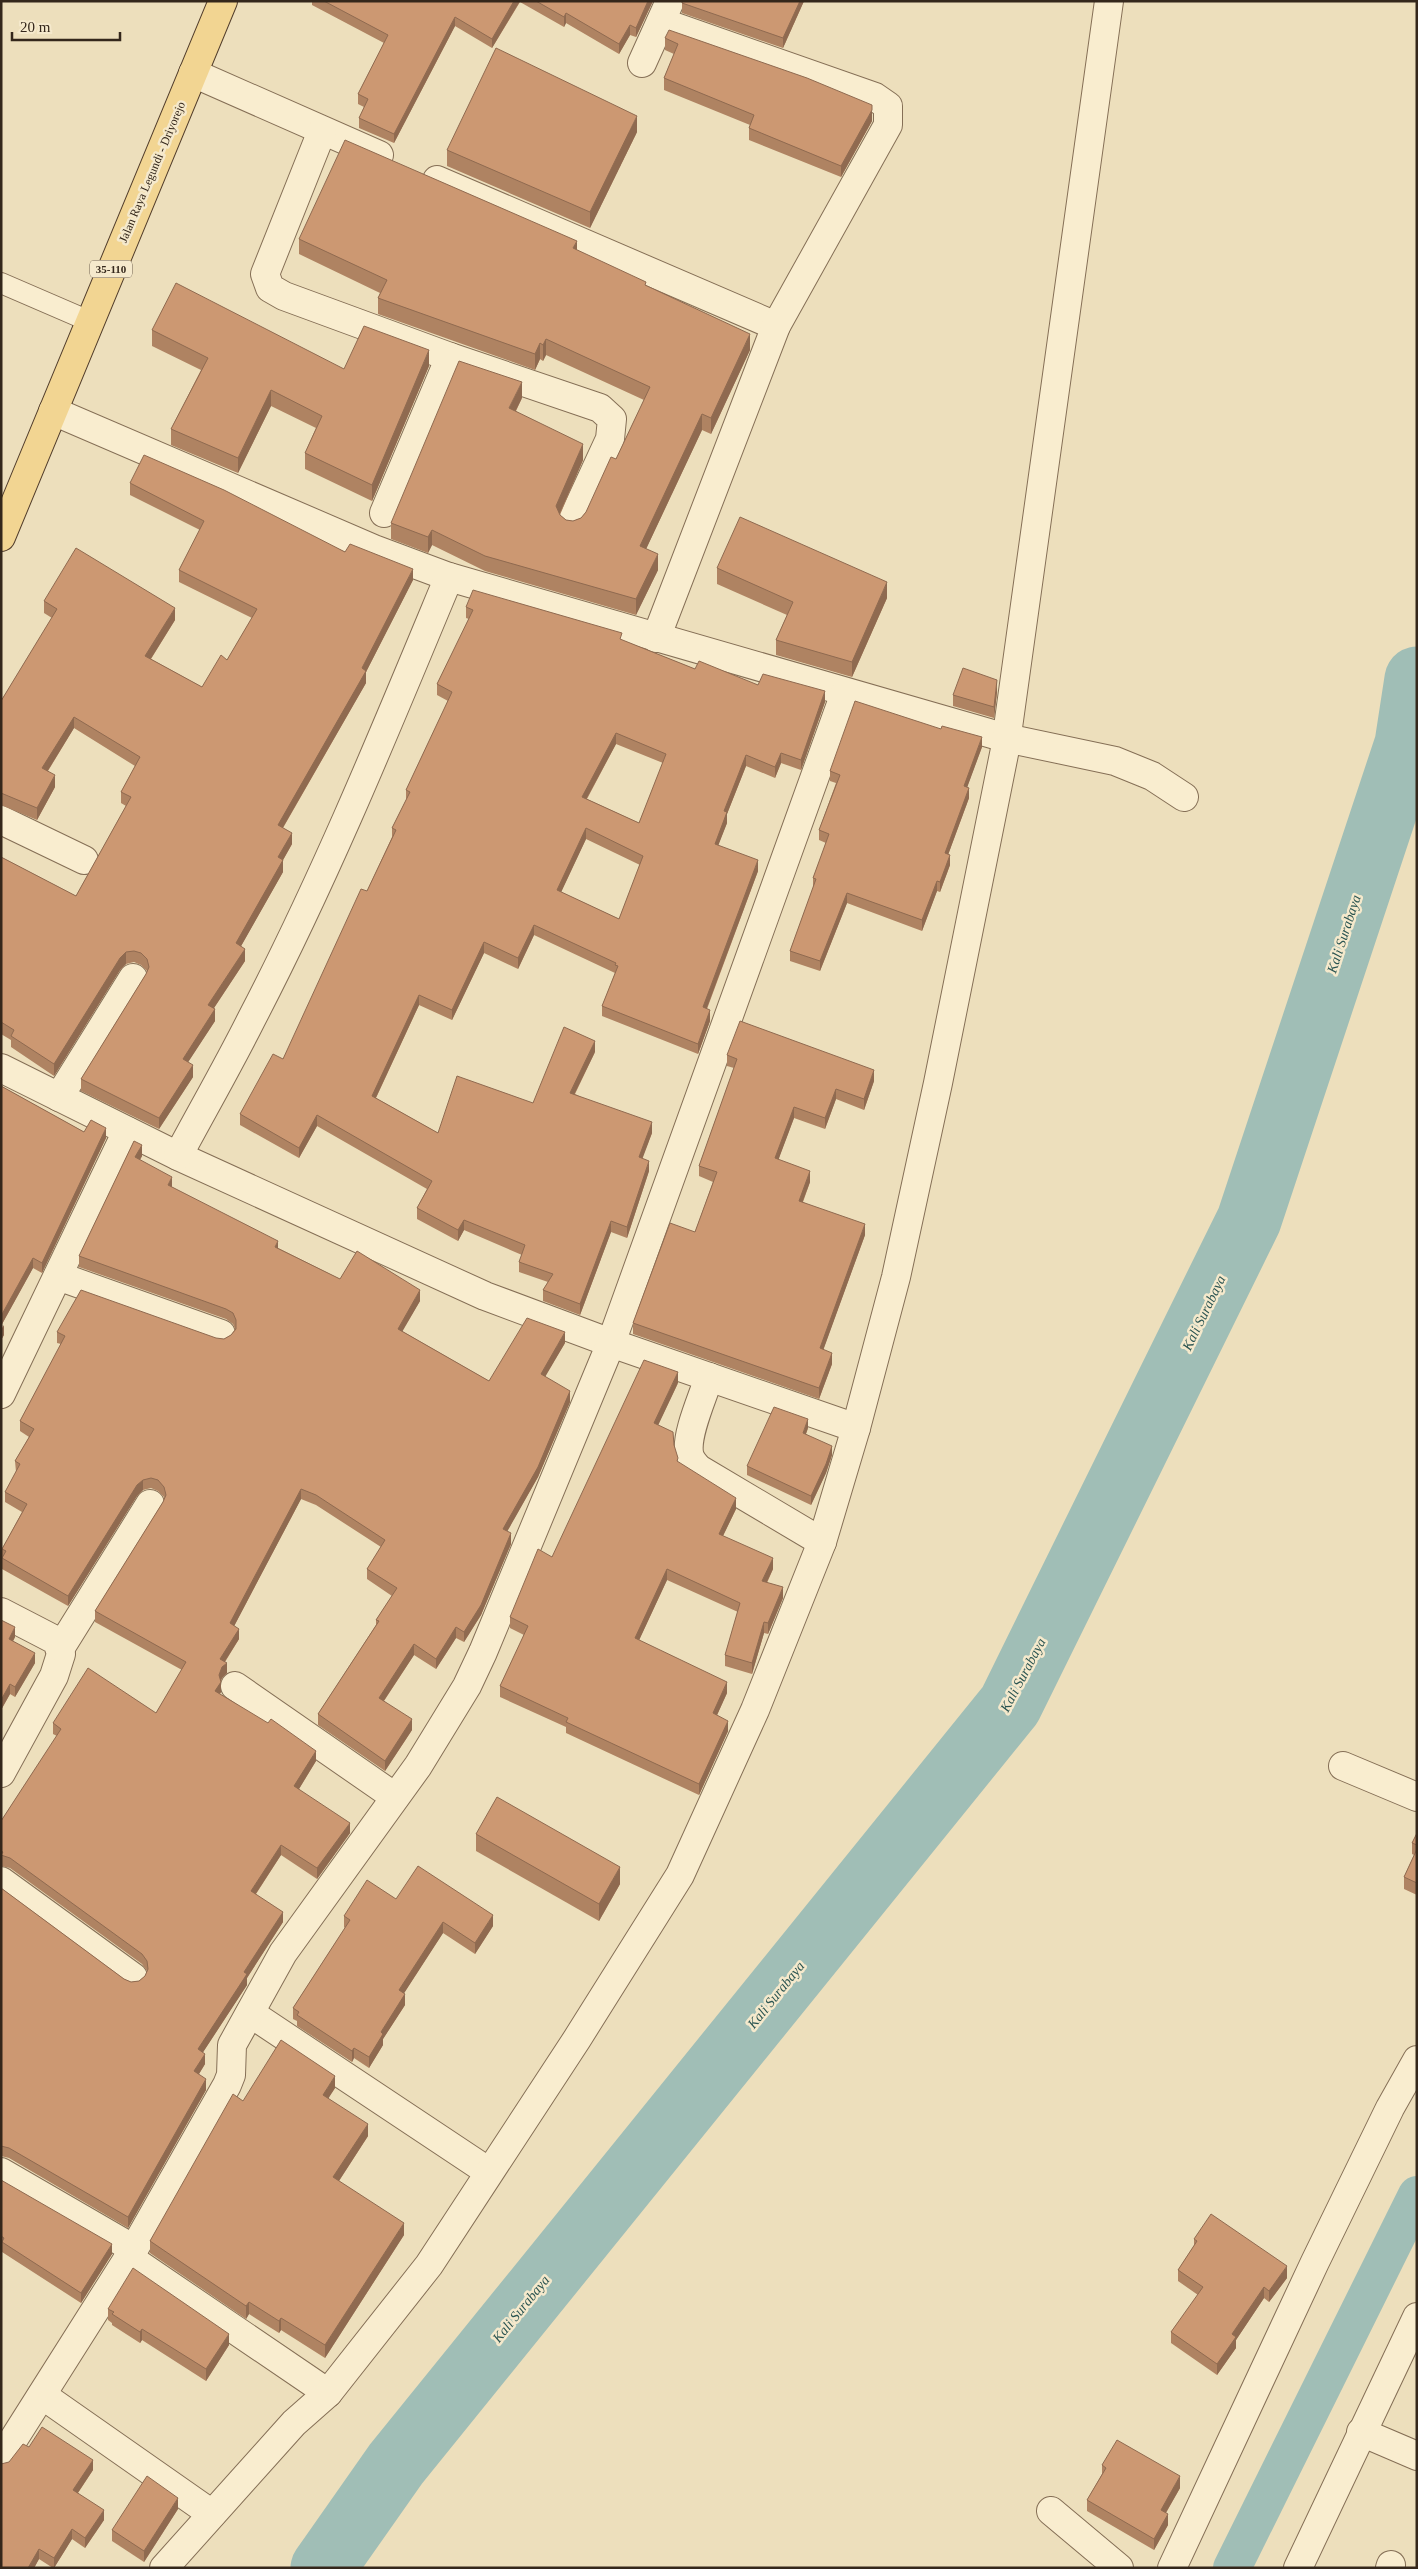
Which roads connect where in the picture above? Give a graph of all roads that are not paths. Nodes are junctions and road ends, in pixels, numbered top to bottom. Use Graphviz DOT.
graph roads {
  1 [pos="223,1"];
  2 [pos="1110,1"];
  3 [pos="665,12"];
  4 [pos="642,64"];
  5 [pos="193,73"];
  6 [pos="322,131"];
  7 [pos="1,283"];
  8 [pos="89,321"];
  9 [pos="776,326"];
  10 [pos="450,357"];
  11 [pos="52,411"];
  12 [pos="384,513"];
  13 [pos="572,521"];
  14 [pos="1,537"];
  15 [pos="449,577"];
  16 [pos="656,638"];
  17 [pos="845,693"];
  18 [pos="1006,738"];
  19 [pos="1184,797"];
  20 [pos="1,820"];
  21 [pos="84,860"];
  22 [pos="133,978"];
  23 [pos="1,1068"];
  24 [pos="58,1097"];
  25 [pos="127,1131"];
  26 [pos="178,1156"];
  27 [pos="58,1276"];
  28 [pos="221,1334"];
  29 [pos="611,1343"];
  30 [pos="709,1377"];
  31 [pos="1,1394"];
  32 [pos="856,1428"];
  33 [pos="150,1504"];
  34 [pos="822,1542"];
  35 [pos="1,1612"];
  36 [pos="61,1647"];
  37 [pos="235,1686"];
  38 [pos="1343,1766"];
  39 [pos="1,1773"];
  40 [pos="395,1797"];
  41 [pos="1417,1797"];
  42 [pos="1,1881"];
  43 [pos="132,1977"];
  44 [pos="250,2013"];
  45 [pos="1417,2060"];
  46 [pos="1,2172"];
  47 [pos="489,2172"];
  48 [pos="131,2253"];
  49 [pos="1417,2317"];
  50 [pos="328,2393"];
  51 [pos="42,2395"];
  52 [pos="1361,2432"];
  53 [pos="1417,2456"];
  54 [pos="1,2459"];
  55 [pos="1051,2511"];
  56 [pos="212,2514"];
  57 [pos="164,2568"];
  58 [pos="1119,2568"];
  59 [pos="1172,2568"];
  60 [pos="1298,2568"];
  1 -- 5 [label="main road, Jalan Raya Legundi - Driyorejo / 35-110"];
  2 -- 18 [label="street"];
  3 -- 4 [label="street"];
  3 -- 9 [label="street"];
  5 -- 6 [label="street"];
  5 -- 8 [label="main road, Jalan Raya Legundi - Driyorejo / 35-110"];
  6 -- 9 [label="street"];
  6 -- 10 [label="street"];
  7 -- 8 [label="lane"];
  8 -- 11 [label="main road, Jalan Raya Legundi - Driyorejo / 35-110"];
  9 -- 16 [label="street"];
  10 -- 12 [label="street"];
  10 -- 13 [label="street"];
  11 -- 14 [label="main road, Jalan Raya Legundi - Driyorejo / 35-110"];
  11 -- 15 [label="street"];
  15 -- 16 [label="street"];
  15 -- 26 [label="street"];
  16 -- 17 [label="street"];
  17 -- 18 [label="street"];
  17 -- 29 [label="street"];
  18 -- 19 [label="street"];
  18 -- 32 [label="street"];
  20 -- 21 [label="street"];
  22 -- 24 [label="street"];
  23 -- 24 [label="street"];
  24 -- 25 [label="street"];
  25 -- 26 [label="street"];
  25 -- 27 [label="street"];
  26 -- 29 [label="street"];
  27 -- 28 [label="street"];
  27 -- 31 [label="street"];
  29 -- 30 [label="street"];
  29 -- 40 [label="street"];
  30 -- 32 [label="street"];
  30 -- 34 [label="street"];
  32 -- 34 [label="street"];
  33 -- 36 [label="street"];
  34 -- 47 [label="street"];
  35 -- 36 [label="street"];
  36 -- 39 [label="street"];
  37 -- 40 [label="street"];
  38 -- 41 [label="street"];
  40 -- 44 [label="street"];
  42 -- 43 [label="street"];
  44 -- 47 [label="street"];
  44 -- 48 [label="street"];
  45 -- 59 [label="street"];
  46 -- 48 [label="street"];
  47 -- 50 [label="street"];
  48 -- 50 [label="street"];
  48 -- 51 [label="street"];
  49 -- 52 [label="street"];
  50 -- 56 [label="street"];
  51 -- 54 [label="street"];
  51 -- 56 [label="street"];
  52 -- 53 [label="street"];
  52 -- 60 [label="street"];
  55 -- 58 [label="street"];
  56 -- 57 [label="street"];
}
